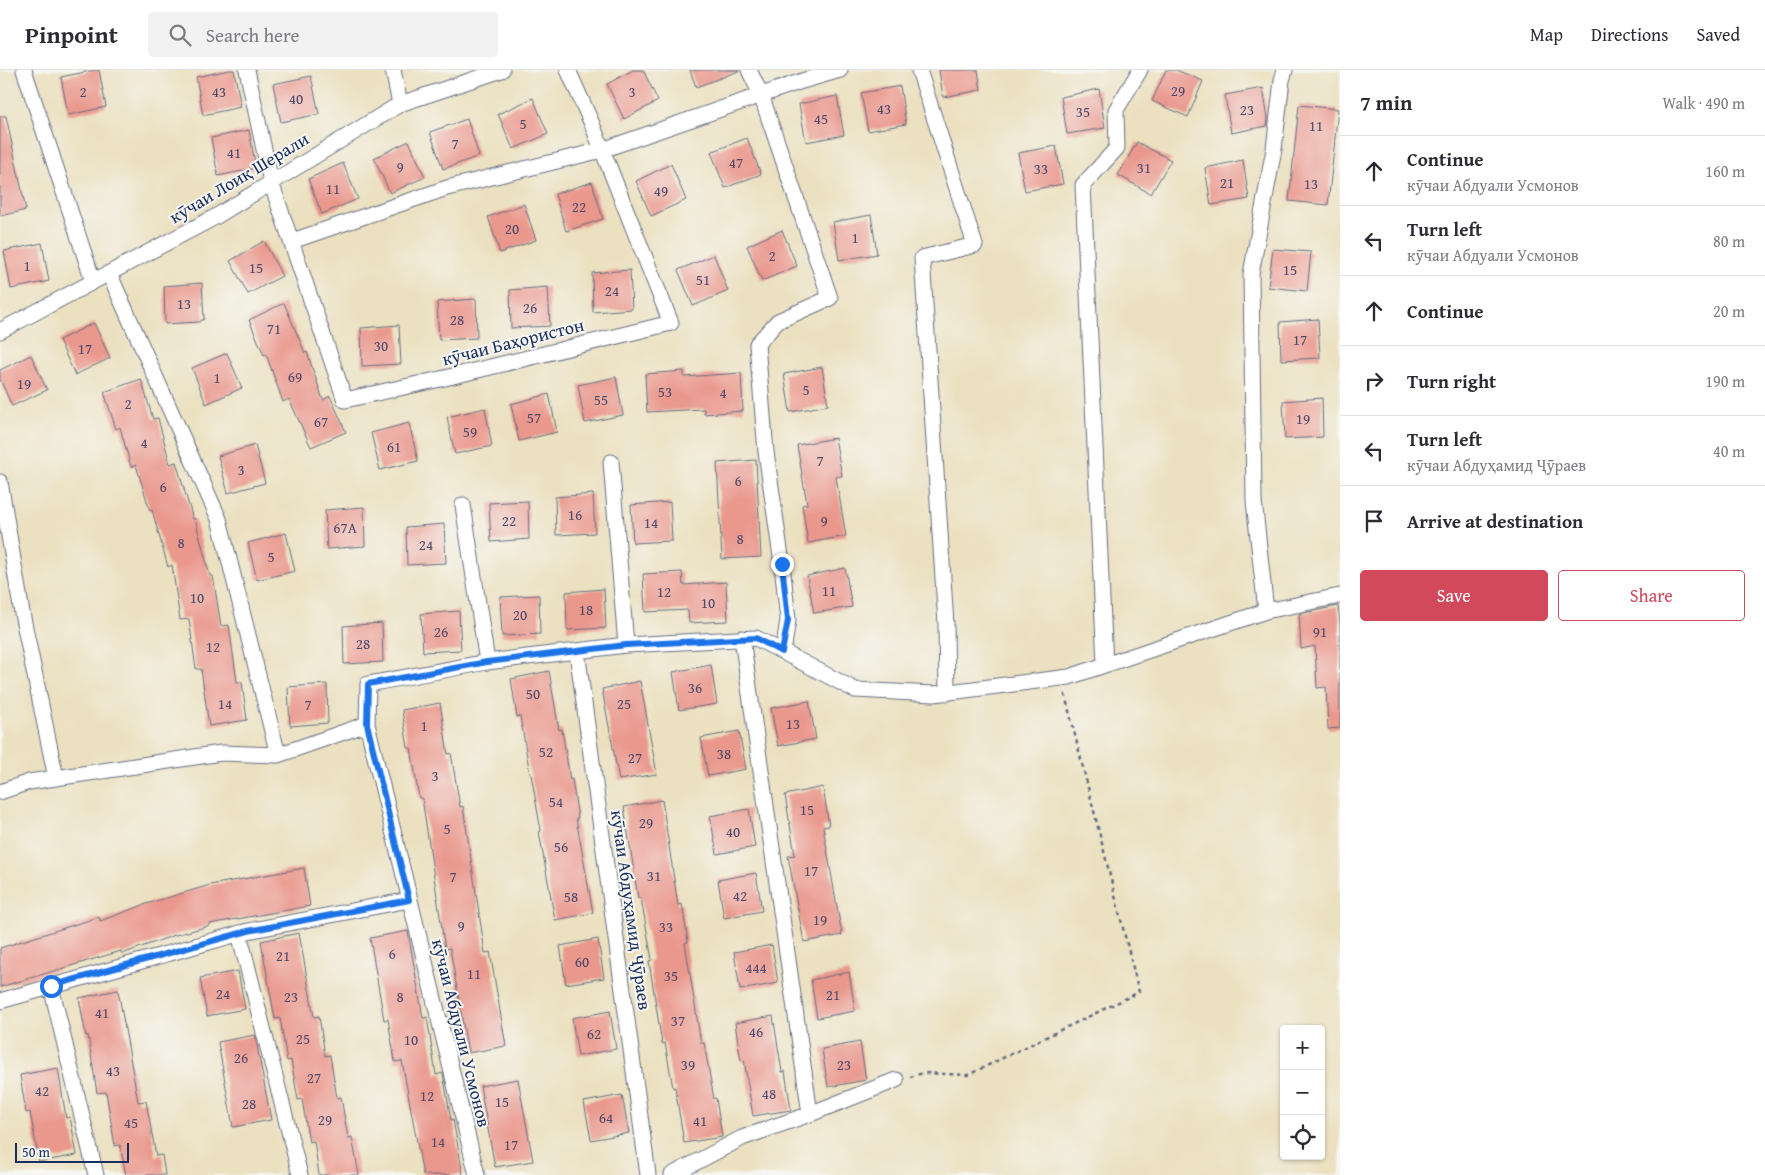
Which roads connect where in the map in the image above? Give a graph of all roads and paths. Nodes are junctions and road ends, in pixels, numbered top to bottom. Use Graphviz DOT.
graph roads {
  1 [pos="24,70"];
  2 [pos="247,70"];
  3 [pos="393,70"];
  4 [pos="502,70"];
  5 [pos="568,70"];
  6 [pos="749,70"];
  7 [pos="840,70"];
  8 [pos="920,70"];
  9 [pos="1140,70"];
  10 [pos="1285,70"];
  11 [pos="761,95"];
  12 [pos="400,104"];
  13 [pos="602,150"];
  14 [pos="271,182"];
  15 [pos="292,241"];
  16 [pos="109,273"];
  17 [pos="93,281"];
  18 [pos="0,331"];
  19 [pos="611,462"];
  20 [pos="0,482"];
  21 [pos="463,505"];
  22 [pos="1340,596"];
  23 [pos="1266,611"];
  24 [pos="742,638"];
  25 [pos="626,645"];
  26 [pos="577,651"];
  27 [pos="782,652"];
  28 [pos="487,662"];
  29 [pos="1105,665"];
  30 [pos="1061,678"];
  31 [pos="948,693"];
  32 [pos="367,724"];
  33 [pos="278,755"];
  34 [pos="56,778"];
  35 [pos="0,792"];
  36 [pos="409,900"];
  37 [pos="239,933"];
  38 [pos="51,986"];
  39 [pos="0,1000"];
  40 [pos="896,1080"];
  41 [pos="810,1114"];
  42 [pos="96,1175"];
  43 [pos="300,1175"];
  44 [pos="477,1175"];
  45 [pos="648,1175"];
  46 [pos="672,1175"];
  1 -- 17 [label="street"];
  2 -- 14 [label="street, кӯчаи Баҳористон"];
  3 -- 12 [label="street"];
  4 -- 12 [label="street, кӯчаи Лоиқ Шерали"];
  5 -- 13 [label="street, кӯчаи Баҳористон"];
  6 -- 11 [label="street"];
  7 -- 11 [label="street"];
  8 -- 31 [label="street"];
  9 -- 29 [label="street"];
  10 -- 23 [label="street"];
  11 -- 13 [label="street"];
  11 -- 27 [label="street"];
  12 -- 14 [label="street, кӯчаи Лоиқ Шерали"];
  13 -- 15 [label="street"];
  13 -- 15 [label="street, кӯчаи Баҳористон"];
  14 -- 15 [label="street, кӯчаи Баҳористон"];
  14 -- 16 [label="street, кӯчаи Лоиқ Шерали"];
  16 -- 17 [label="street, кӯчаи Лоиқ Шерали"];
  16 -- 33 [label="street"];
  17 -- 18 [label="street, кӯчаи Лоиқ Шерали"];
  19 -- 25 [label="street"];
  20 -- 34 [label="street"];
  21 -- 28 [label="street"];
  22 -- 23 [label="street"];
  23 -- 29 [label="street"];
  24 -- 25 [label="street"];
  24 -- 27 [label="street"];
  24 -- 41 [label="street"];
  25 -- 26 [label="street"];
  26 -- 28 [label="street"];
  26 -- 45 [label="street, кӯчаи Абдуҳамид Ҷӯраев"];
  27 -- 31 [label="street"];
  28 -- 32 [label="street, кӯчаи Абдуали Усмонов"];
  29 -- 30 [label="street"];
  30 -- 31 [label="street"];
  30 -- 40 [label="path"];
  32 -- 33 [label="street"];
  32 -- 36 [label="street, кӯчаи Абдуали Усмонов"];
  33 -- 34 [label="street"];
  34 -- 35 [label="street"];
  36 -- 37 [label="street"];
  36 -- 44 [label="street, кӯчаи Абдуали Усмонов"];
  37 -- 38 [label="street"];
  37 -- 43 [label="street"];
  38 -- 39 [label="street"];
  38 -- 42 [label="street"];
  40 -- 41 [label="street"];
  41 -- 46 [label="street"];
}
